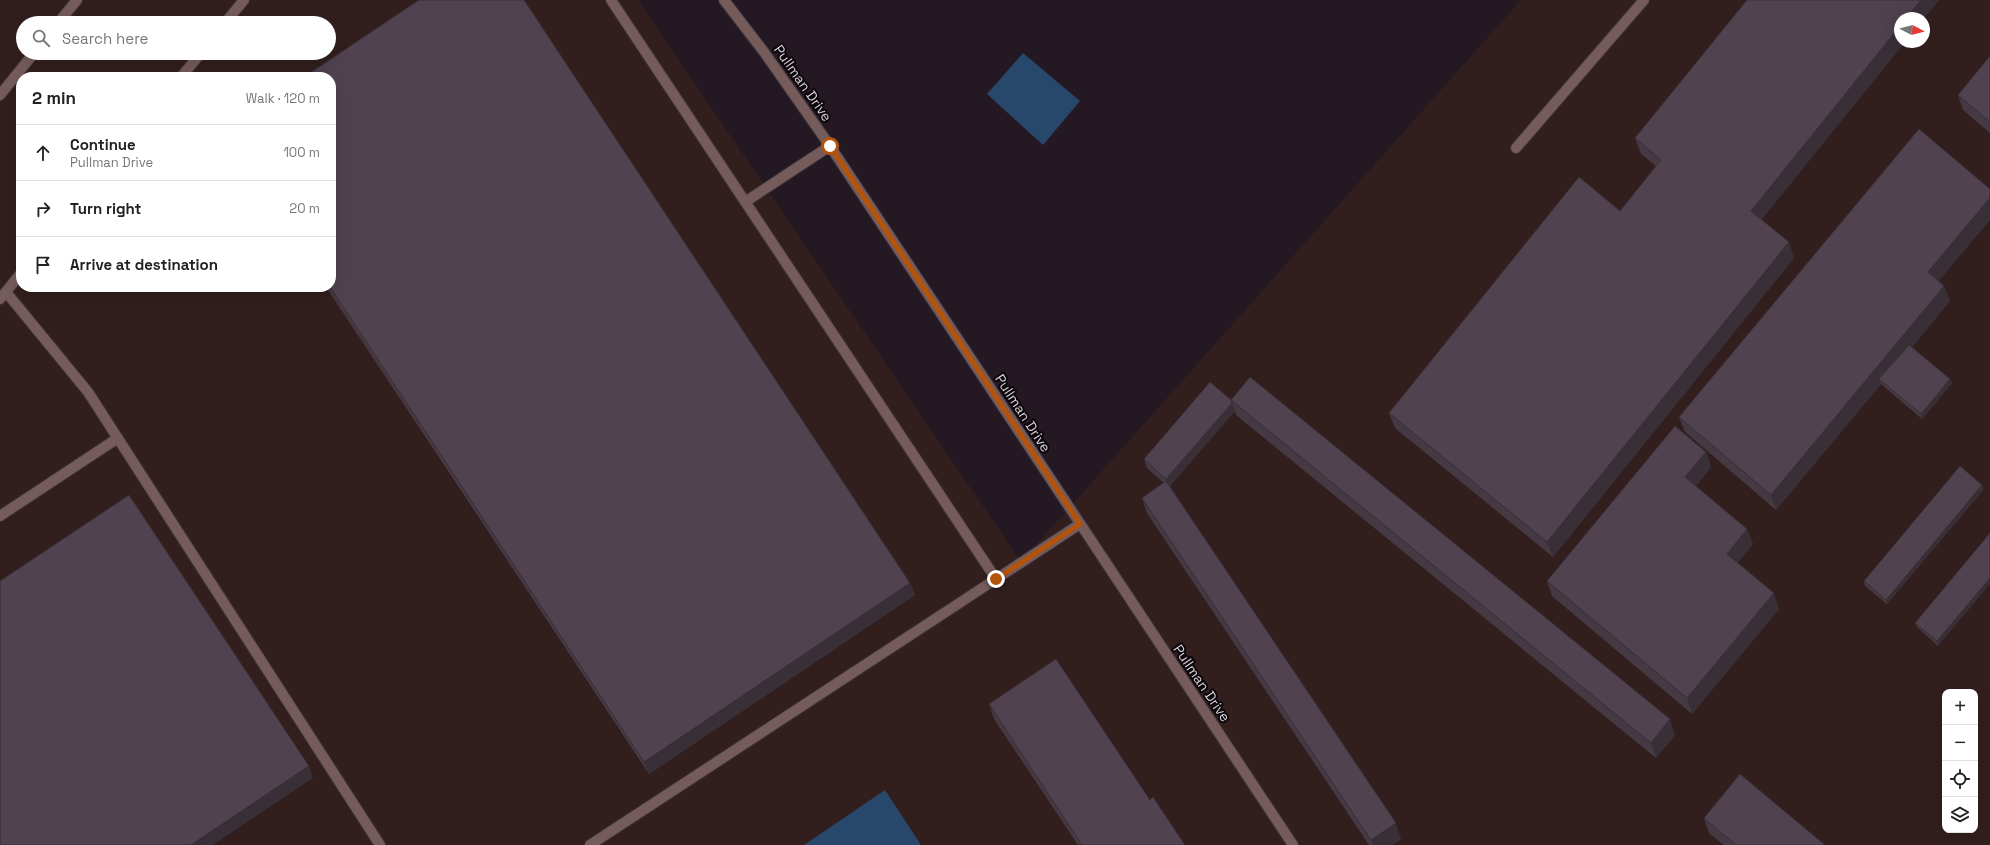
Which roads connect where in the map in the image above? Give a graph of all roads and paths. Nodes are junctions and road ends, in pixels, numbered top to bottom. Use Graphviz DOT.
graph roads {
  1 [pos="77,0"];
  2 [pos="244,0"];
  3 [pos="611,0"];
  4 [pos="724,0"];
  5 [pos="1644,0"];
  6 [pos="64,16"];
  7 [pos="231,16"];
  8 [pos="28,60"];
  9 [pos="194,60"];
  10 [pos="19,72"];
  11 [pos="185,72"];
  12 [pos="16,75"];
  13 [pos="0,95"];
  14 [pos="830,146"];
  15 [pos="1516,148"];
  16 [pos="745,202"];
  17 [pos="16,279"];
  18 [pos="3,296"];
  19 [pos="118,438"];
  20 [pos="0,516"];
  21 [pos="1080,524"];
  22 [pos="996,579"];
  23 [pos="380,845"];
  24 [pos="590,845"];
  25 [pos="1293,845"];
  1 -- 6 [label="street"];
  2 -- 7 [label="street"];
  3 -- 16 [label="street"];
  4 -- 14 [label="street, Pullman Drive"];
  5 -- 15 [label="street"];
  8 -- 10 [label="street"];
  9 -- 11 [label="street"];
  12 -- 13 [label="street"];
  14 -- 16 [label="street"];
  14 -- 21 [label="street, Pullman Drive"];
  16 -- 22 [label="street"];
  17 -- 18 [label="street"];
  18 -- 19 [label="street"];
  19 -- 20 [label="street"];
  19 -- 23 [label="street"];
  21 -- 22 [label="street"];
  21 -- 25 [label="street, Pullman Drive"];
  22 -- 24 [label="street"];
}
